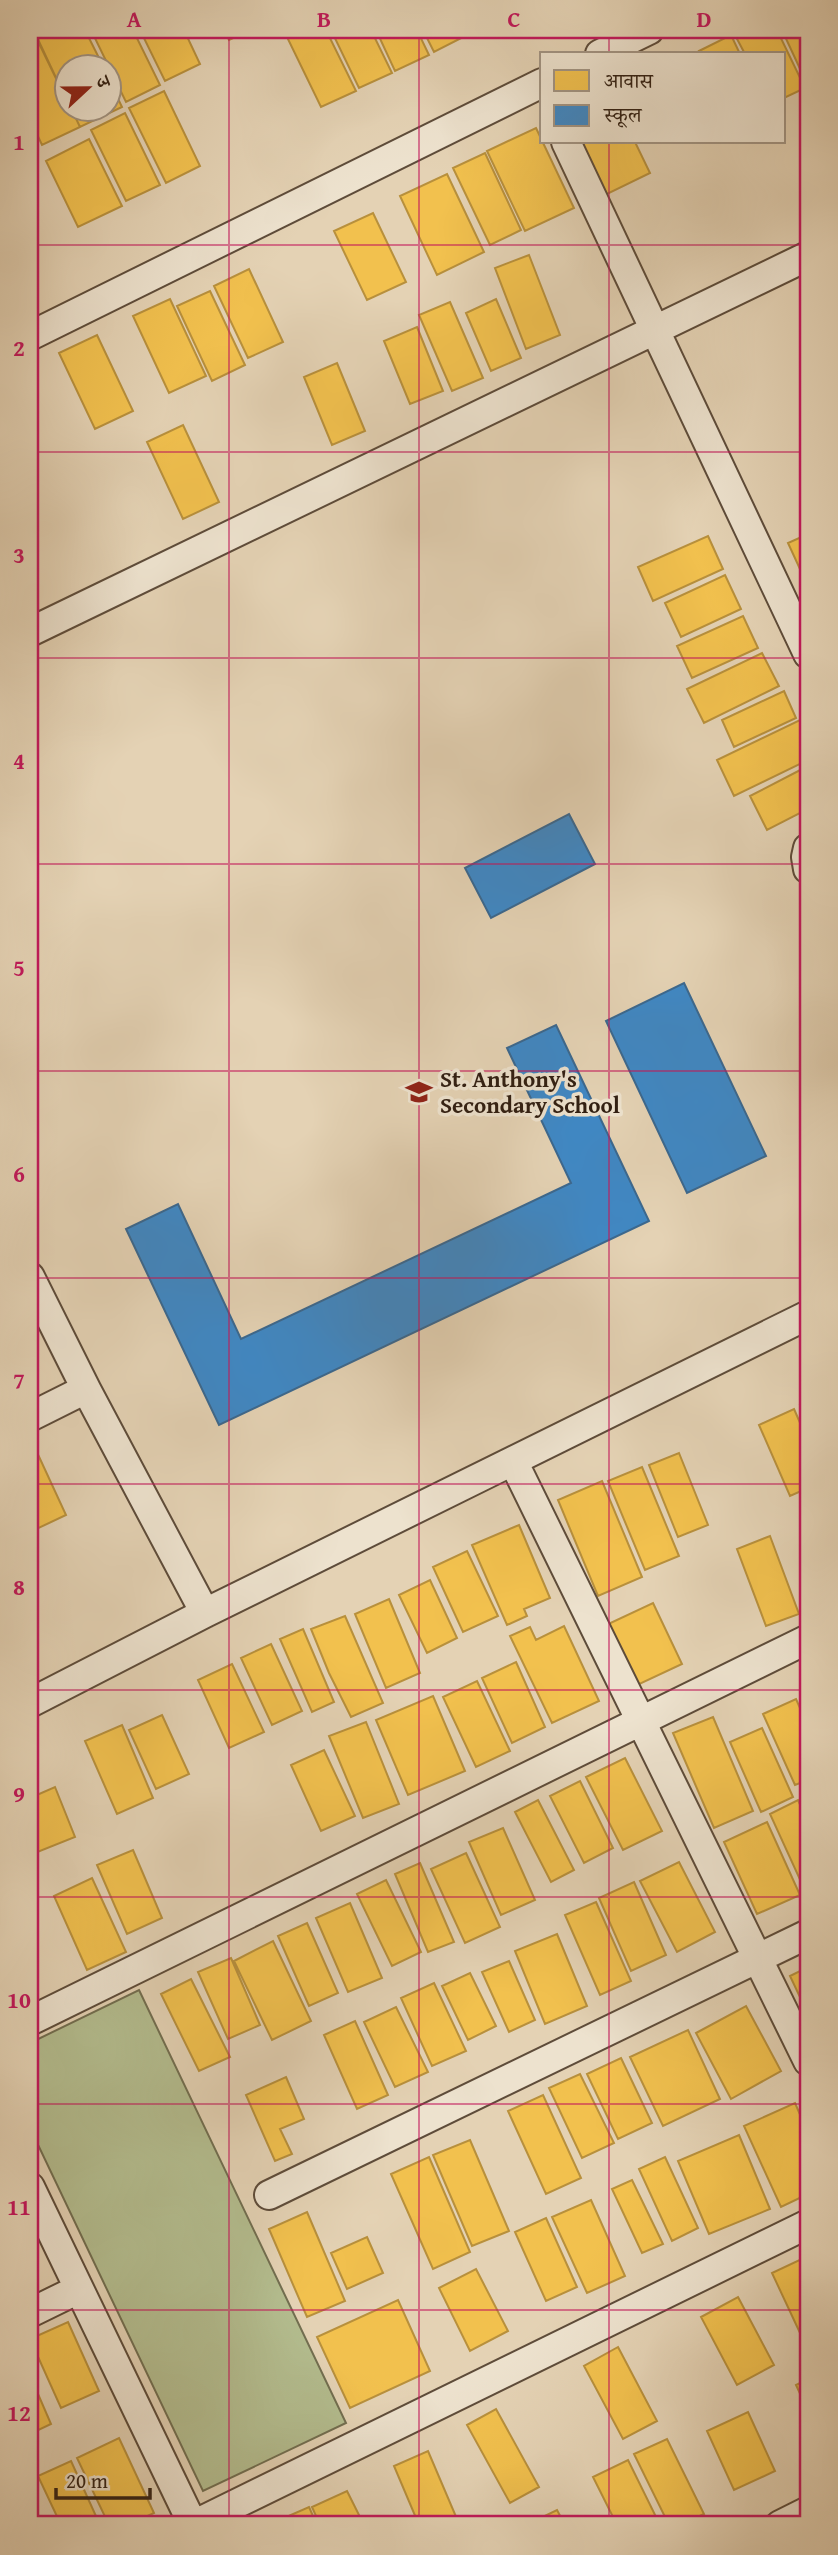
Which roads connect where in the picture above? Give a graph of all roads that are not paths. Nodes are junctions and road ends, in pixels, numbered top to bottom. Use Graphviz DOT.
graph roads {
  1 [pos="649,30"];
  2 [pos="604,52"];
  3 [pos="540,86"];
  4 [pos="567,144"];
  5 [pos="808,257"];
  6 [pos="655,329"];
  7 [pos="30,336"];
  8 [pos="30,632"];
  9 [pos="808,654"];
  10 [pos="808,848"];
  11 [pos="808,869"];
  12 [pos="30,1277"];
  13 [pos="808,1315"];
  14 [pos="86,1390"];
  15 [pos="30,1417"];
  16 [pos="513,1461"];
  17 [pos="205,1613"];
  18 [pos="808,1639"];
  19 [pos="30,1703"];
  20 [pos="641,1721"];
  21 [pos="808,1934"];
  22 [pos="758,1959"];
  23 [pos="30,2021"];
  24 [pos="808,2061"];
  25 [pos="30,2187"];
  26 [pos="269,2195"];
  27 [pos="808,2224"];
  28 [pos="79,2289"];
  29 [pos="30,2313"];
  30 [pos="808,2511"];
  31 [pos="193,2525"];
  32 [pos="780,2525"];
  1 -- 2 [label="street"];
  3 -- 7 [label="street"];
  4 -- 6 [label="street"];
  5 -- 6 [label="street"];
  6 -- 8 [label="street"];
  6 -- 9 [label="street"];
  10 -- 11 [label="street"];
  12 -- 14 [label="street"];
  13 -- 16 [label="street"];
  14 -- 15 [label="street"];
  14 -- 17 [label="street"];
  16 -- 17 [label="street"];
  16 -- 20 [label="street"];
  17 -- 19 [label="street"];
  18 -- 20 [label="street"];
  20 -- 22 [label="street"];
  20 -- 23 [label="street"];
  21 -- 22 [label="street"];
  22 -- 24 [label="street"];
  22 -- 26 [label="street"];
  25 -- 28 [label="street"];
  27 -- 31 [label="street"];
  28 -- 29 [label="street"];
  28 -- 31 [label="street"];
  30 -- 32 [label="street"];
}
